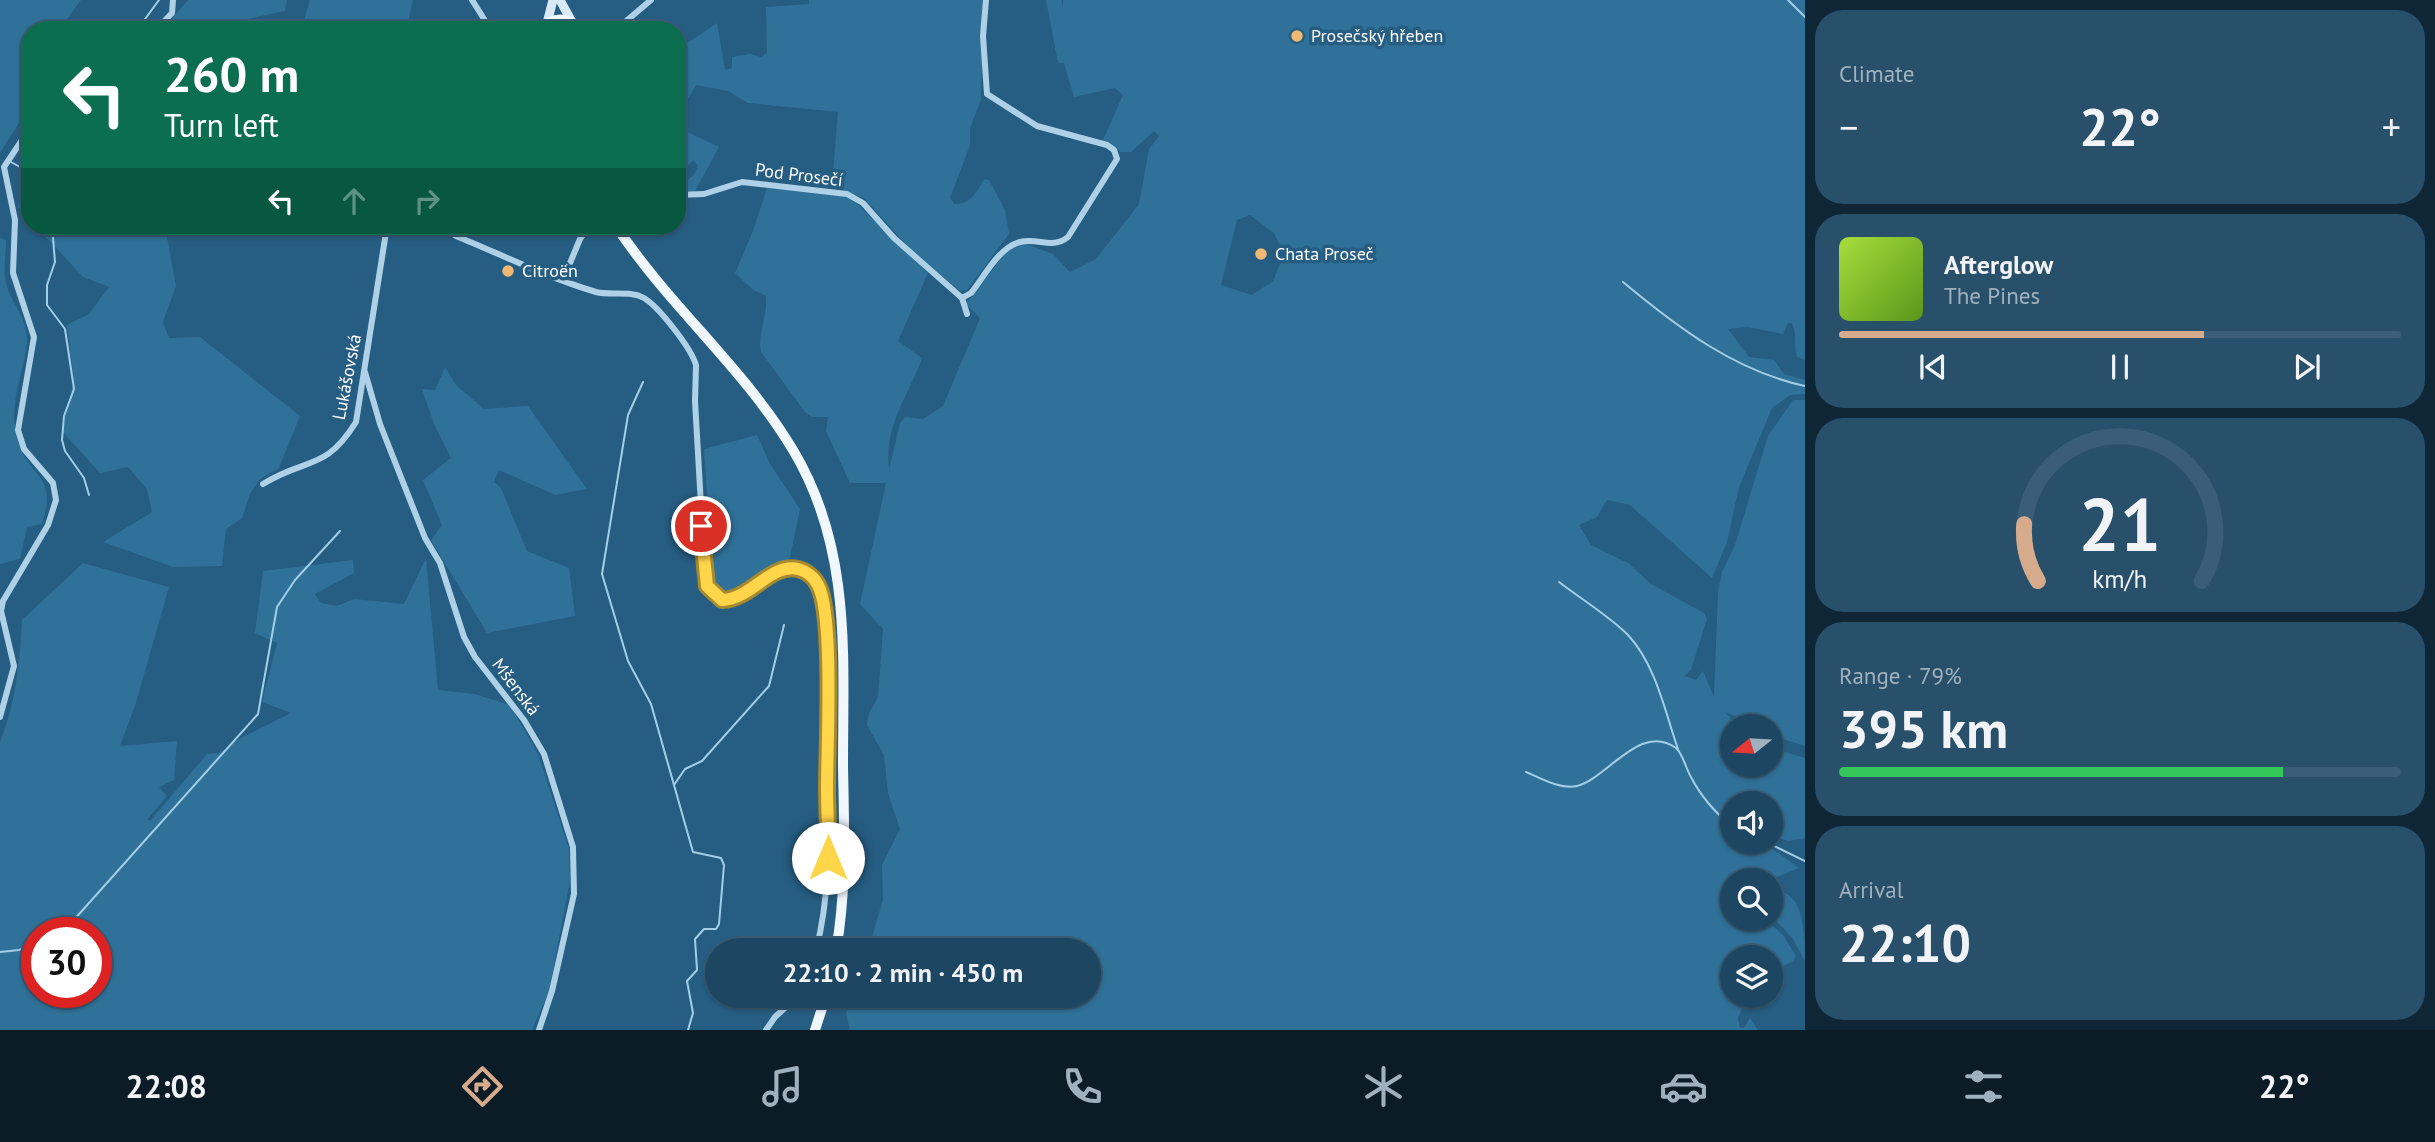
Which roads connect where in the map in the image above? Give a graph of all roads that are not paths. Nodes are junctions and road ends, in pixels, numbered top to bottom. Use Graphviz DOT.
graph roads {
  1 [pos="173,0"];
  2 [pos="472,0"];
  3 [pos="553,0"];
  4 [pos="561,0"];
  5 [pos="651,0"];
  6 [pos="986,0"];
  7 [pos="164,21"];
  8 [pos="485,21"];
  9 [pos="545,21"];
  10 [pos="576,21"];
  11 [pos="622,21"];
  12 [pos="21,141"];
  13 [pos="686,195"];
  14 [pos="386,235"];
  15 [pos="456,235"];
  16 [pos="583,235"];
  17 [pos="623,235"];
  18 [pos="563,280"];
  19 [pos="962,298"];
  20 [pos="967,313"];
  21 [pos="365,372"];
  22 [pos="263,484"];
  23 [pos="0,717"];
  24 [pos="819,938"];
  25 [pos="837,938"];
  26 [pos="785,1008"];
  27 [pos="822,1008"];
  28 [pos="539,1030"];
  29 [pos="766,1030"];
  30 [pos="815,1030"];
  1 -- 7 [label="street"];
  2 -- 8 [label="street"];
  3 -- 9 [label="street"];
  4 -- 10 [label="street"];
  5 -- 11 [label="street"];
  6 -- 19 [label="street"];
  12 -- 23 [label="street"];
  13 -- 19 [label="street, Pod Prosečí"];
  14 -- 21 [label="street, Lukášovská"];
  15 -- 18 [label="street"];
  16 -- 18 [label="street"];
  17 -- 25 [label="main road"];
  18 -- 24 [label="street"];
  19 -- 20 [label="street"];
  21 -- 22 [label="street, Lukášovská"];
  21 -- 28 [label="street, Mšenská"];
  26 -- 29 [label="street"];
  27 -- 30 [label="main road"];
}
